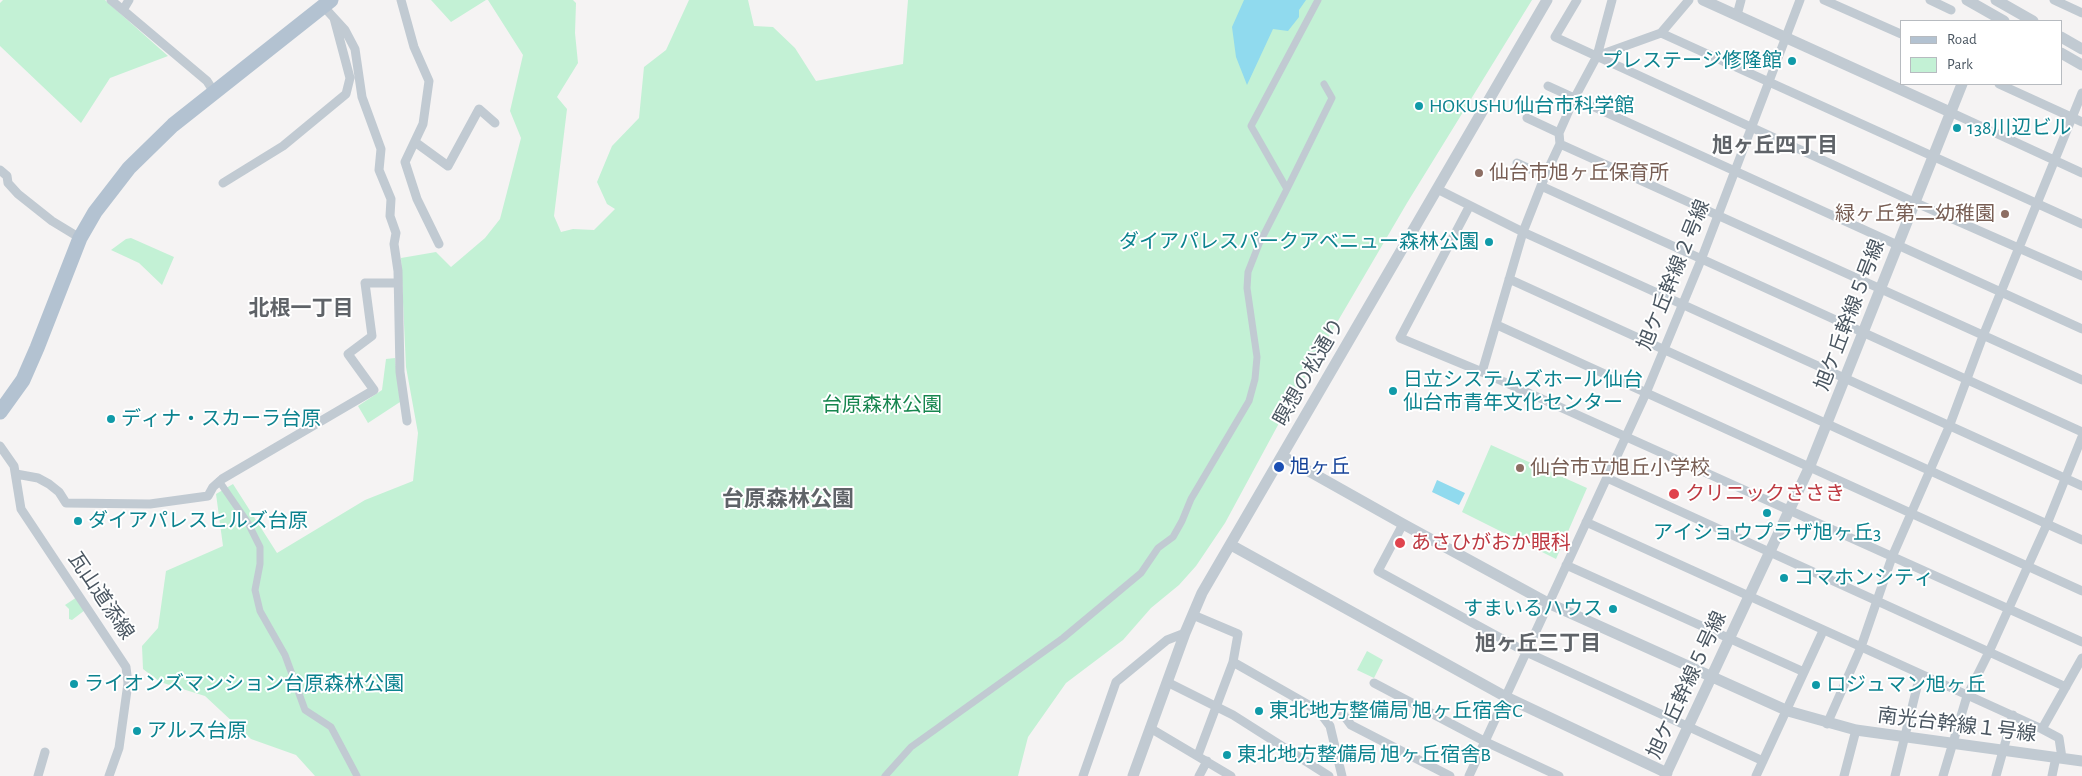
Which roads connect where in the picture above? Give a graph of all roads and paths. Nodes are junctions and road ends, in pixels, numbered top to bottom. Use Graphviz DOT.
graph roads {
  1 [pos="111,0"];
  2 [pos="128,0"];
  3 [pos="402,0"];
  4 [pos="1318,0"];
  5 [pos="1547,0"];
  6 [pos="1577,0"];
  7 [pos="1612,0"];
  8 [pos="1689,0"];
  9 [pos="1702,0"];
  10 [pos="1741,0"];
  11 [pos="1800,0"];
  12 [pos="1824,0"];
  13 [pos="1930,0"];
  14 [pos="1967,0"];
  15 [pos="1997,0"];
  16 [pos="2054,0"];
  17 [pos="327,3"];
  18 [pos="123,10"];
  19 [pos="1950,10"];
  20 [pos="2082,13"];
  21 [pos="1737,15"];
  22 [pos="1989,17"];
  23 [pos="334,18"];
  24 [pos="2031,20"];
  25 [pos="1662,33"];
  26 [pos="1900,34"];
  27 [pos="1787,37"];
  28 [pos="2062,38"];
  29 [pos="2082,49"];
  30 [pos="2062,54"];
  31 [pos="1597,56"];
  32 [pos="2082,65"];
  33 [pos="1769,83"];
  34 [pos="1324,84"];
  35 [pos="1962,85"];
  36 [pos="2001,85"];
  37 [pos="1548,86"];
  38 [pos="214,92"];
  39 [pos="2082,93"];
  40 [pos="1574,99"];
  41 [pos="1950,112"];
  42 [pos="1527,118"];
  43 [pos="2072,118"];
  44 [pos="2082,122"];
  45 [pos="495,123"];
  46 [pos="1751,128"];
  47 [pos="1559,133"];
  48 [pos="416,142"];
  49 [pos="1560,144"];
  50 [pos="1932,158"];
  51 [pos="2055,160"];
  52 [pos="1517,163"];
  53 [pos="0,170"];
  54 [pos="1734,172"];
  55 [pos="2082,173"];
  56 [pos="1545,176"];
  57 [pos="223,183"];
  58 [pos="1541,186"];
  59 [pos="1287,189"];
  60 [pos="1437,189"];
  61 [pos="1914,202"];
  62 [pos="2037,204"];
  63 [pos="1469,207"];
  64 [pos="1717,216"];
  65 [pos="2082,224"];
  66 [pos="1523,232"];
  67 [pos="80,238"];
  68 [pos="439,244"];
  69 [pos="1897,245"];
  70 [pos="2019,248"];
  71 [pos="1700,260"];
  72 [pos="2082,276"];
  73 [pos="1509,279"];
  74 [pos="398,284"];
  75 [pos="1879,290"];
  76 [pos="2000,293"];
  77 [pos="1682,304"];
  78 [pos="1497,325"];
  79 [pos="2082,329"];
  80 [pos="1862,334"];
  81 [pos="1983,336"];
  82 [pos="1664,350"];
  83 [pos="1482,372"];
  84 [pos="1844,379"];
  85 [pos="1966,380"];
  86 [pos="2082,380"];
  87 [pos="1646,393"];
  88 [pos="0,412"];
  89 [pos="408,422"];
  90 [pos="1827,425"];
  91 [pos="1948,427"];
  92 [pos="2082,432"];
  93 [pos="2082,437"];
  94 [pos="1626,438"];
  95 [pos="0,446"];
  96 [pos="1282,456"];
  97 [pos="1809,468"];
  98 [pos="1930,471"];
  99 [pos="16,474"];
  100 [pos="1607,478"];
  101 [pos="2065,478"];
  102 [pos="219,481"];
  103 [pos="2082,486"];
  104 [pos="1790,510"];
  105 [pos="1912,515"];
  106 [pos="1586,522"];
  107 [pos="1403,524"];
  108 [pos="2047,524"];
  109 [pos="2082,540"];
  110 [pos="1231,545"];
  111 [pos="1769,553"];
  112 [pos="1892,558"];
  113 [pos="1566,565"];
  114 [pos="2028,566"];
  115 [pos="2082,591"];
  116 [pos="1749,596"];
  117 [pos="1876,602"];
  118 [pos="1548,603"];
  119 [pos="2008,608"];
  120 [pos="1193,615"];
  121 [pos="1824,631"];
  122 [pos="1185,633"];
  123 [pos="1729,639"];
  124 [pos="2082,642"];
  125 [pos="1861,647"];
  126 [pos="1526,652"];
  127 [pos="1989,652"];
  128 [pos="2082,658"];
  129 [pos="1233,662"];
  130 [pos="1804,672"];
  131 [pos="1920,675"];
  132 [pos="1712,678"];
  133 [pos="1167,682"];
  134 [pos="1374,683"];
  135 [pos="2066,687"];
  136 [pos="1967,696"];
  137 [pos="1506,697"];
  138 [pos="1216,707"];
  139 [pos="1340,710"];
  140 [pos="1788,711"];
  141 [pos="2013,715"];
  142 [pos="1827,724"];
  143 [pos="1688,727"];
  144 [pos="1150,728"];
  145 [pos="2042,729"];
  146 [pos="1856,730"];
  147 [pos="1905,738"];
  148 [pos="1486,742"];
  149 [pos="1953,744"];
  150 [pos="2003,750"];
  151 [pos="45,752"];
  152 [pos="1198,756"];
  153 [pos="2059,757"];
  154 [pos="1763,761"];
  155 [pos="1207,762"];
  156 [pos="2082,762"];
  157 [pos="1669,775"];
  158 [pos="38,776"];
  159 [pos="109,776"];
  160 [pos="357,776"];
  161 [pos="885,776"];
  162 [pos="1083,776"];
  163 [pos="1133,776"];
  164 [pos="1199,776"];
  165 [pos="1231,776"];
  166 [pos="1329,776"];
  167 [pos="1342,776"];
  168 [pos="1450,776"];
  169 [pos="1469,776"];
  170 [pos="1559,776"];
  171 [pos="1756,776"];
  172 [pos="1844,776"];
  173 [pos="1895,776"];
  174 [pos="1943,776"];
  175 [pos="1996,776"];
  176 [pos="2052,776"];
  1 -- 18 [label="street"];
  2 -- 18 [label="street"];
  3 -- 48 [label="street"];
  4 -- 59 [label="street"];
  5 -- 60 [label="street, 瞑想の松通り"];
  6 -- 31 [label="street"];
  7 -- 31 [label="street"];
  8 -- 25 [label="street"];
  9 -- 21 [label="street"];
  10 -- 21 [label="street"];
  11 -- 27 [label="street, 旭ケ丘幹線２号線"];
  12 -- 26 [label="street"];
  13 -- 19 [label="street"];
  14 -- 22 [label="street"];
  15 -- 22 [label="street"];
  15 -- 24 [label="street"];
  16 -- 20 [label="street"];
  17 -- 23 [label="street"];
  17 -- 38 [label="main road"];
  18 -- 38 [label="street"];
  21 -- 27 [label="street"];
  23 -- 57 [label="street"];
  23 -- 74 [label="street"];
  25 -- 31 [label="street"];
  25 -- 33 [label="street"];
  27 -- 33 [label="street, 旭ケ丘幹線２号線"];
  27 -- 41 [label="street"];
  28 -- 29 [label="street"];
  30 -- 32 [label="street"];
  31 -- 40 [label="street"];
  31 -- 46 [label="street"];
  33 -- 46 [label="street, 旭ケ丘幹線２号線"];
  33 -- 50 [label="street"];
  34 -- 59 [label="street"];
  35 -- 41 [label="street, 旭ケ丘幹線５号線"];
  36 -- 43 [label="street"];
  37 -- 40 [label="street"];
  38 -- 67 [label="main road"];
  39 -- 43 [label="street"];
  40 -- 47 [label="street"];
  40 -- 54 [label="street"];
  41 -- 50 [label="street, 旭ケ丘幹線５号線"];
  41 -- 51 [label="street"];
  42 -- 47 [label="street"];
  43 -- 44 [label="street"];
  43 -- 51 [label="street"];
  45 -- 48 [label="street"];
  46 -- 54 [label="street, 旭ケ丘幹線２号線"];
  46 -- 61 [label="street"];
  47 -- 49 [label="street"];
  48 -- 68 [label="street"];
  49 -- 56 [label="street"];
  49 -- 64 [label="street"];
  50 -- 61 [label="street, 旭ケ丘幹線５号線"];
  50 -- 62 [label="street"];
  51 -- 55 [label="street"];
  51 -- 62 [label="street"];
  52 -- 56 [label="street"];
  53 -- 67 [label="street"];
  54 -- 64 [label="street, 旭ケ丘幹線２号線"];
  54 -- 69 [label="street"];
  56 -- 58 [label="street"];
  58 -- 66 [label="street"];
  58 -- 71 [label="street"];
  59 -- 161 [label="street"];
  60 -- 63 [label="street"];
  60 -- 96 [label="street, 瞑想の松通り"];
  61 -- 69 [label="street, 旭ケ丘幹線５号線"];
  61 -- 70 [label="street"];
  62 -- 65 [label="street"];
  62 -- 70 [label="street"];
  63 -- 66 [label="street"];
  63 -- 83 [label="street"];
  64 -- 71 [label="street, 旭ケ丘幹線２号線"];
  64 -- 75 [label="street"];
  66 -- 73 [label="street"];
  66 -- 77 [label="street"];
  67 -- 88 [label="main road"];
  69 -- 75 [label="street, 旭ケ丘幹線５号線"];
  69 -- 76 [label="street"];
  70 -- 72 [label="street"];
  70 -- 76 [label="street"];
  71 -- 77 [label="street, 旭ケ丘幹線２号線"];
  71 -- 80 [label="street"];
  73 -- 78 [label="street"];
  73 -- 82 [label="street"];
  74 -- 89 [label="street"];
  74 -- 102 [label="street"];
  75 -- 80 [label="street, 旭ケ丘幹線５号線"];
  75 -- 81 [label="street"];
  76 -- 79 [label="street"];
  76 -- 81 [label="street"];
  77 -- 82 [label="street, 旭ケ丘幹線２号線"];
  77 -- 84 [label="street"];
  78 -- 83 [label="street"];
  78 -- 87 [label="street"];
  80 -- 84 [label="street, 旭ケ丘幹線５号線"];
  80 -- 85 [label="street"];
  81 -- 85 [label="street"];
  81 -- 86 [label="street"];
  82 -- 87 [label="street, 旭ケ丘幹線２号線"];
  82 -- 90 [label="street"];
  83 -- 94 [label="street"];
  84 -- 90 [label="street, 旭ケ丘幹線５号線"];
  84 -- 91 [label="street"];
  85 -- 91 [label="street"];
  85 -- 92 [label="street"];
  87 -- 94 [label="street, 旭ケ丘幹線２号線"];
  87 -- 97 [label="street"];
  90 -- 97 [label="street, 旭ケ丘幹線５号線"];
  90 -- 98 [label="street"];
  91 -- 98 [label="street"];
  91 -- 101 [label="street"];
  93 -- 101 [label="street"];
  94 -- 100 [label="street, 旭ケ丘幹線２号線"];
  94 -- 104 [label="street"];
  95 -- 99 [label="street, 瓦山道添線"];
  96 -- 107 [label="street, 南光台幹線１号線"];
  96 -- 110 [label="street, 瞑想の松通り"];
  97 -- 104 [label="street, 旭ケ丘幹線５号線"];
  97 -- 105 [label="street"];
  98 -- 105 [label="street"];
  98 -- 108 [label="street"];
  99 -- 102 [label="street"];
  99 -- 159 [label="street, 瓦山道添線"];
  100 -- 106 [label="street, 旭ケ丘幹線２号線"];
  100 -- 111 [label="street"];
  101 -- 103 [label="street"];
  101 -- 108 [label="street"];
  102 -- 160 [label="street"];
  104 -- 111 [label="street, 旭ケ丘幹線５号線"];
  104 -- 112 [label="street"];
  105 -- 112 [label="street"];
  105 -- 114 [label="street"];
  106 -- 113 [label="street, 旭ケ丘幹線２号線"];
  106 -- 116 [label="street"];
  107 -- 118 [label="street, 南光台幹線１号線"];
  107 -- 126 [label="street"];
  108 -- 109 [label="street"];
  108 -- 114 [label="street"];
  110 -- 120 [label="street, 瞑想の松通り"];
  110 -- 137 [label="street"];
  111 -- 116 [label="street, 旭ケ丘幹線５号線"];
  111 -- 117 [label="street"];
  112 -- 117 [label="street"];
  112 -- 119 [label="street"];
  113 -- 118 [label="street, 旭ケ丘幹線２号線"];
  113 -- 123 [label="street"];
  114 -- 115 [label="street"];
  114 -- 119 [label="street"];
  116 -- 121 [label="street"];
  116 -- 123 [label="street, 旭ケ丘幹線５号線"];
  117 -- 125 [label="street"];
  117 -- 127 [label="street"];
  118 -- 126 [label="street, 旭ケ丘幹線２号線"];
  118 -- 132 [label="street, 南光台幹線１号線"];
  119 -- 124 [label="street"];
  119 -- 127 [label="street"];
  120 -- 122 [label="street, 瞑想の松通り"];
  120 -- 129 [label="street"];
  121 -- 125 [label="street"];
  121 -- 130 [label="street"];
  122 -- 133 [label="street, 瞑想の松通り"];
  122 -- 162 [label="street"];
  123 -- 130 [label="street"];
  123 -- 132 [label="street, 旭ケ丘幹線５号線"];
  125 -- 131 [label="street"];
  125 -- 142 [label="street"];
  126 -- 137 [label="street, 旭ケ丘幹線２号線"];
  126 -- 143 [label="street"];
  127 -- 135 [label="street"];
  127 -- 136 [label="street"];
  128 -- 135 [label="street"];
  129 -- 138 [label="street"];
  129 -- 167 [label="street"];
  130 -- 140 [label="street"];
  131 -- 136 [label="street"];
  131 -- 147 [label="street"];
  132 -- 140 [label="street, 南光台幹線１号線"];
  132 -- 143 [label="street, 旭ケ丘幹線５号線"];
  133 -- 138 [label="street"];
  133 -- 144 [label="street, 瞑想の松通り"];
  134 -- 148 [label="street"];
  135 -- 145 [label="street"];
  136 -- 141 [label="street"];
  136 -- 149 [label="street"];
  137 -- 148 [label="street, 旭ケ丘幹線２号線"];
  137 -- 157 [label="street"];
  138 -- 152 [label="street"];
  138 -- 166 [label="street"];
  139 -- 168 [label="street"];
  140 -- 142 [label="street, 南光台幹線１号線"];
  140 -- 154 [label="street"];
  141 -- 145 [label="street"];
  141 -- 150 [label="street"];
  142 -- 146 [label="street, 南光台幹線１号線"];
  143 -- 154 [label="street"];
  143 -- 157 [label="street, 旭ケ丘幹線５号線"];
  144 -- 152 [label="street"];
  144 -- 163 [label="street, 瞑想の松通り"];
  145 -- 153 [label="street"];
  146 -- 147 [label="street, 南光台幹線１号線"];
  146 -- 172 [label="street"];
  147 -- 149 [label="street, 南光台幹線１号線"];
  147 -- 173 [label="street"];
  148 -- 169 [label="street, 旭ケ丘幹線２号線"];
  148 -- 170 [label="street"];
  149 -- 150 [label="street, 南光台幹線１号線"];
  149 -- 174 [label="street"];
  150 -- 153 [label="street, 南光台幹線１号線"];
  150 -- 175 [label="street"];
  151 -- 158 [label="street"];
  152 -- 155 [label="street"];
  153 -- 156 [label="street, 南光台幹線１号線"];
  153 -- 176 [label="street"];
  154 -- 171 [label="street"];
  155 -- 164 [label="street"];
  155 -- 165 [label="street"];
}
